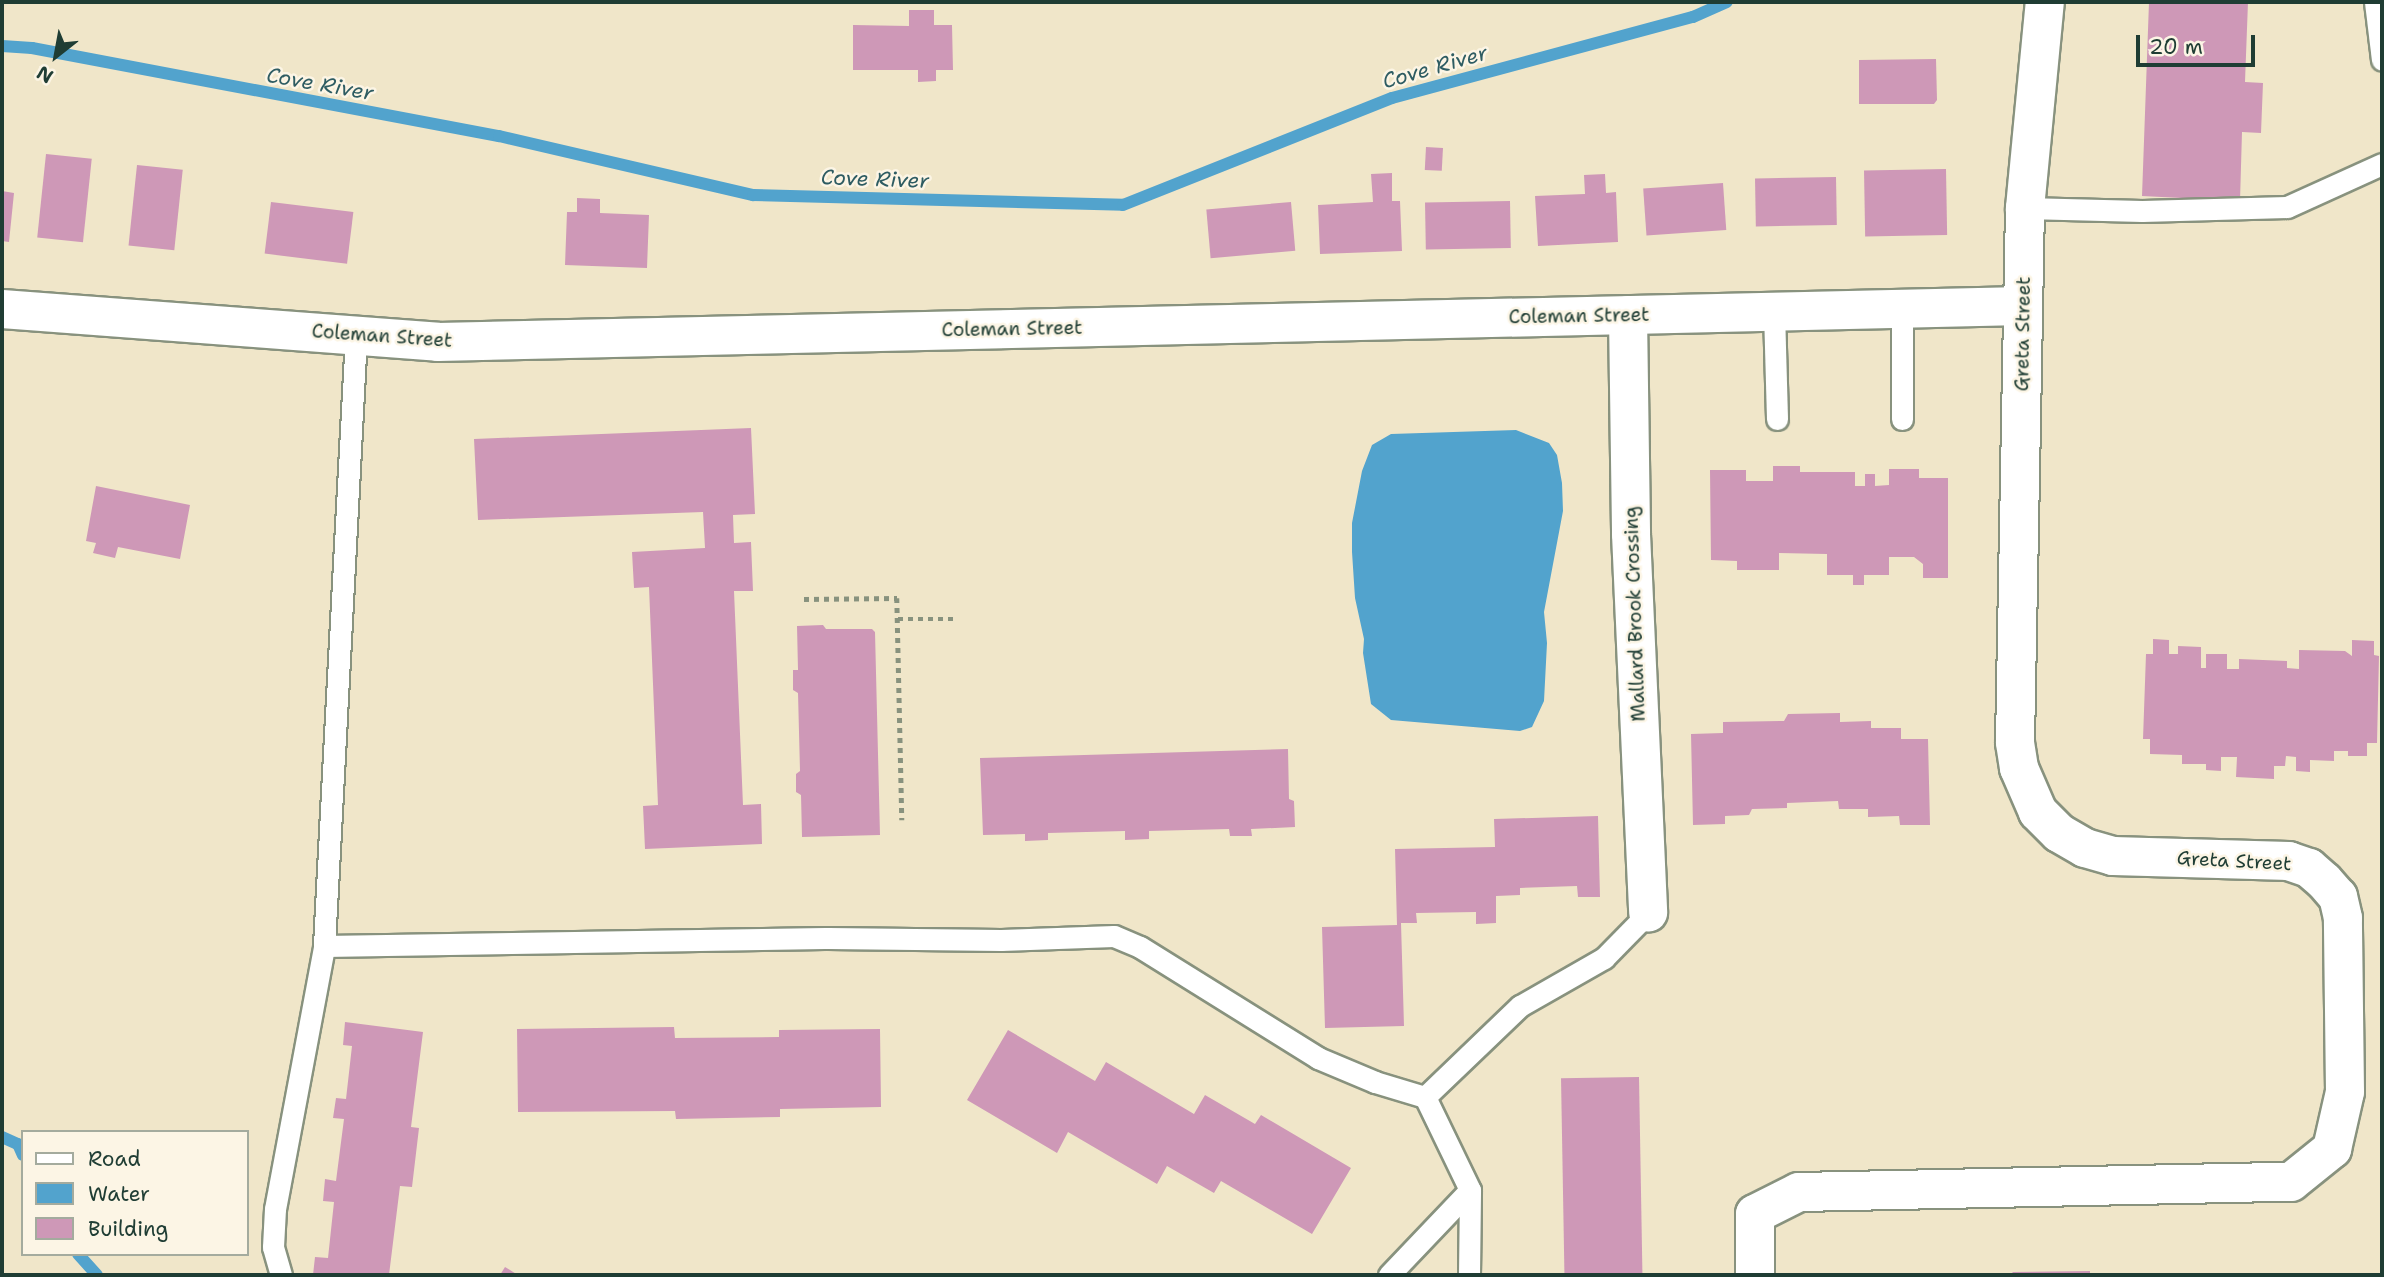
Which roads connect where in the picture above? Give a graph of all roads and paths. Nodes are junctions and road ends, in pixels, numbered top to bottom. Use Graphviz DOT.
graph roads {
  1 [pos="2045,2"];
  2 [pos="2375,2"];
  3 [pos="2382,60"];
  4 [pos="2382,164"];
  5 [pos="2025,208"];
  6 [pos="2023,306"];
  7 [pos="2,309"];
  8 [pos="1902,309"];
  9 [pos="1774,311"];
  10 [pos="1628,315"];
  11 [pos="356,335"];
  12 [pos="1777,419"];
  13 [pos="1902,419"];
  14 [pos="804,599"];
  15 [pos="898,619"];
  16 [pos="956,619"];
  17 [pos="902,820"];
  18 [pos="1648,913"];
  19 [pos="324,946"];
  20 [pos="1425,1097"];
  21 [pos="1469,1189"];
  22 [pos="281,1275"];
  23 [pos="1389,1275"];
  24 [pos="1469,1275"];
  25 [pos="1755,1275"];
  1 -- 5 [label="street, Greta Street"];
  2 -- 3 [label="lane"];
  4 -- 5 [label="lane"];
  5 -- 6 [label="street, Greta Street"];
  6 -- 8 [label="street, Coleman Street"];
  6 -- 25 [label="street, Greta Street"];
  7 -- 11 [label="street, Coleman Street"];
  8 -- 9 [label="street, Coleman Street"];
  8 -- 13 [label="lane"];
  9 -- 10 [label="street, Coleman Street"];
  9 -- 12 [label="lane"];
  10 -- 11 [label="street, Coleman Street"];
  10 -- 18 [label="street, Mallard Brook Crossing"];
  11 -- 19 [label="lane"];
  14 -- 15 [label="path"];
  15 -- 16 [label="path"];
  15 -- 17 [label="path"];
  18 -- 20 [label="lane"];
  19 -- 20 [label="lane"];
  19 -- 22 [label="lane"];
  20 -- 21 [label="lane"];
  21 -- 23 [label="lane"];
  21 -- 24 [label="lane"];
}
